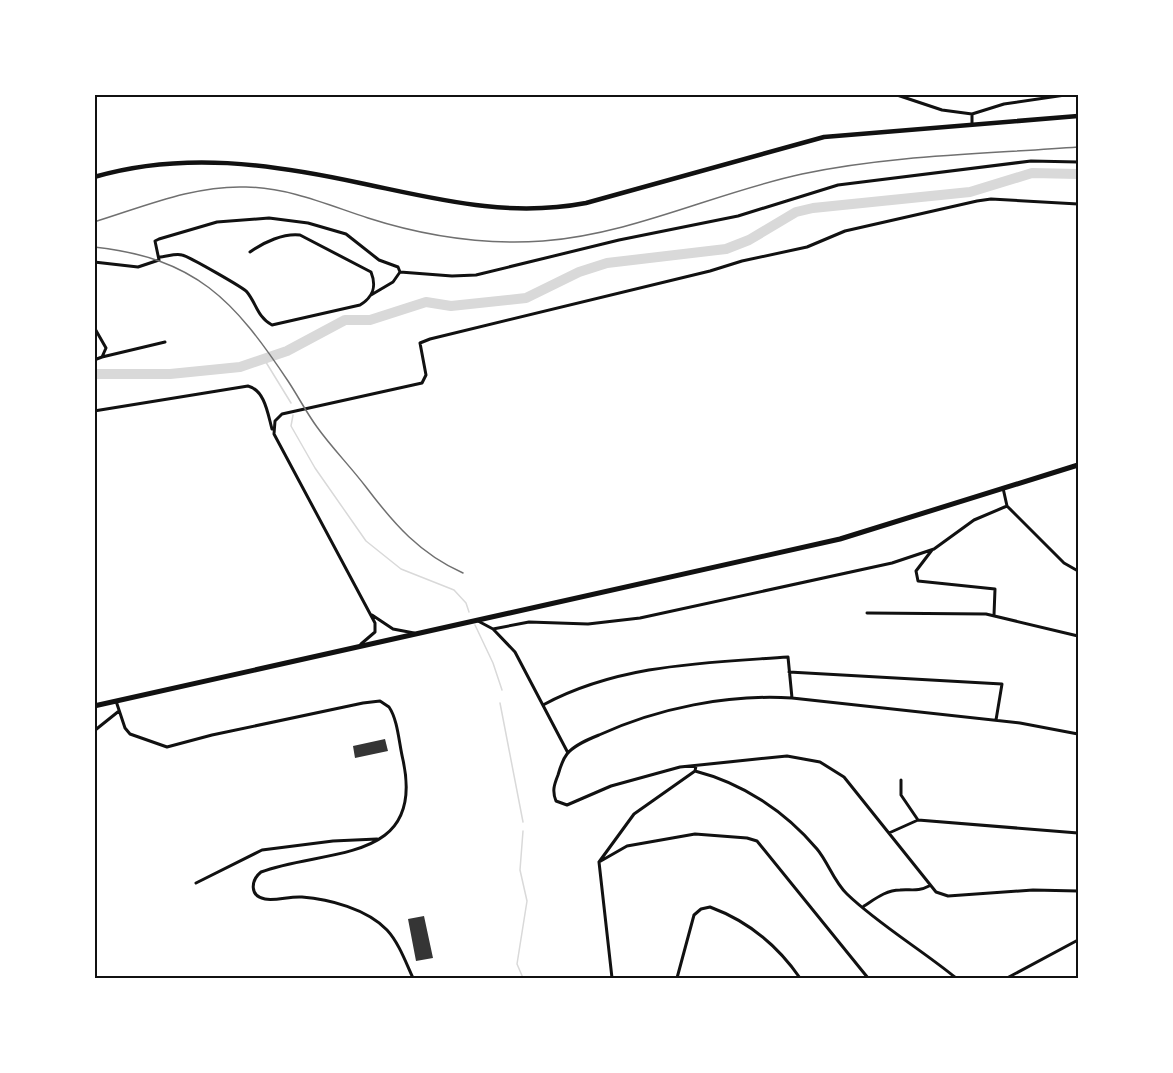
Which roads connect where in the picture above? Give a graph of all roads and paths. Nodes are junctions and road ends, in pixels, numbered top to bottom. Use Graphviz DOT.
graph roads {
  1 [pos="894,94"];
  2 [pos="1072,94"];
  3 [pos="972,114"];
  4 [pos="1078,116"];
  5 [pos="972,123"];
  6 [pos="1078,162"];
  7 [pos="94,177"];
  8 [pos="1078,204"];
  9 [pos="250,252"];
  10 [pos="159,257"];
  11 [pos="94,262"];
  12 [pos="400,272"];
  13 [pos="371,296"];
  14 [pos="94,327"];
  15 [pos="165,342"];
  16 [pos="102,357"];
  17 [pos="94,360"];
  18 [pos="94,411"];
  19 [pos="273,431"];
  20 [pos="1078,465"];
  21 [pos="1003,488"];
  22 [pos="1007,506"];
  23 [pos="934,549"];
  24 [pos="1078,571"];
  25 [pos="369,611"];
  26 [pos="867,613"];
  27 [pos="994,616"];
  28 [pos="477,620"];
  29 [pos="493,629"];
  30 [pos="419,633"];
  31 [pos="1078,636"];
  32 [pos="357,647"];
  33 [pos="789,672"];
  34 [pos="792,698"];
  35 [pos="116,701"];
  36 [pos="543,705"];
  37 [pos="94,706"];
  38 [pos="119,711"];
  39 [pos="996,720"];
  40 [pos="94,731"];
  41 [pos="1078,734"];
  42 [pos="568,753"];
  43 [pos="696,766"];
  44 [pos="695,771"];
  45 [pos="901,780"];
  46 [pos="918,820"];
  47 [pos="888,833"];
  48 [pos="1078,833"];
  49 [pos="378,839"];
  50 [pos="599,862"];
  51 [pos="195,883"];
  52 [pos="929,886"];
  53 [pos="1078,891"];
  54 [pos="863,907"];
  55 [pos="1078,940"];
  56 [pos="413,978"];
  57 [pos="612,978"];
  58 [pos="677,978"];
  59 [pos="800,978"];
  60 [pos="868,978"];
  61 [pos="956,978"];
  62 [pos="1007,978"];
  1 -- 3 [label="street"];
  2 -- 3 [label="street"];
  3 -- 5 [label="street"];
  4 -- 5 [label="main road"];
  5 -- 7 [label="main road"];
  6 -- 12 [label="street"];
  8 -- 19 [label="street"];
  9 -- 13 [label="street"];
  10 -- 11 [label="street"];
  10 -- 12 [label="street"];
  10 -- 13 [label="street"];
  12 -- 13 [label="street"];
  14 -- 16 [label="street"];
  15 -- 16 [label="street"];
  16 -- 17 [label="street"];
  18 -- 19 [label="street"];
  19 -- 25 [label="street"];
  20 -- 21 [label="highway"];
  21 -- 22 [label="street"];
  21 -- 28 [label="highway"];
  22 -- 23 [label="street"];
  22 -- 24 [label="street"];
  23 -- 27 [label="street"];
  23 -- 29 [label="street"];
  25 -- 30 [label="street"];
  25 -- 32 [label="street"];
  26 -- 27 [label="street"];
  27 -- 31 [label="street"];
  28 -- 29 [label="street"];
  28 -- 30 [label="highway"];
  29 -- 36 [label="street"];
  30 -- 32 [label="highway"];
  32 -- 35 [label="highway"];
  33 -- 34 [label="street"];
  33 -- 36 [label="street"];
  33 -- 39 [label="street"];
  34 -- 39 [label="street"];
  34 -- 42 [label="street"];
  35 -- 37 [label="highway"];
  35 -- 38 [label="street"];
  36 -- 42 [label="street"];
  38 -- 40 [label="street"];
  38 -- 49 [label="street"];
  39 -- 41 [label="street"];
  42 -- 43 [label="street"];
  43 -- 44 [label="street"];
  43 -- 47 [label="street"];
  44 -- 50 [label="street"];
  44 -- 54 [label="street"];
  45 -- 46 [label="street"];
  46 -- 47 [label="street"];
  46 -- 48 [label="street"];
  47 -- 52 [label="street"];
  49 -- 51 [label="street"];
  49 -- 56 [label="street"];
  50 -- 57 [label="street"];
  50 -- 60 [label="street"];
  52 -- 53 [label="street"];
  52 -- 54 [label="street"];
  54 -- 61 [label="street"];
  55 -- 62 [label="street"];
  58 -- 59 [label="street"];
}
